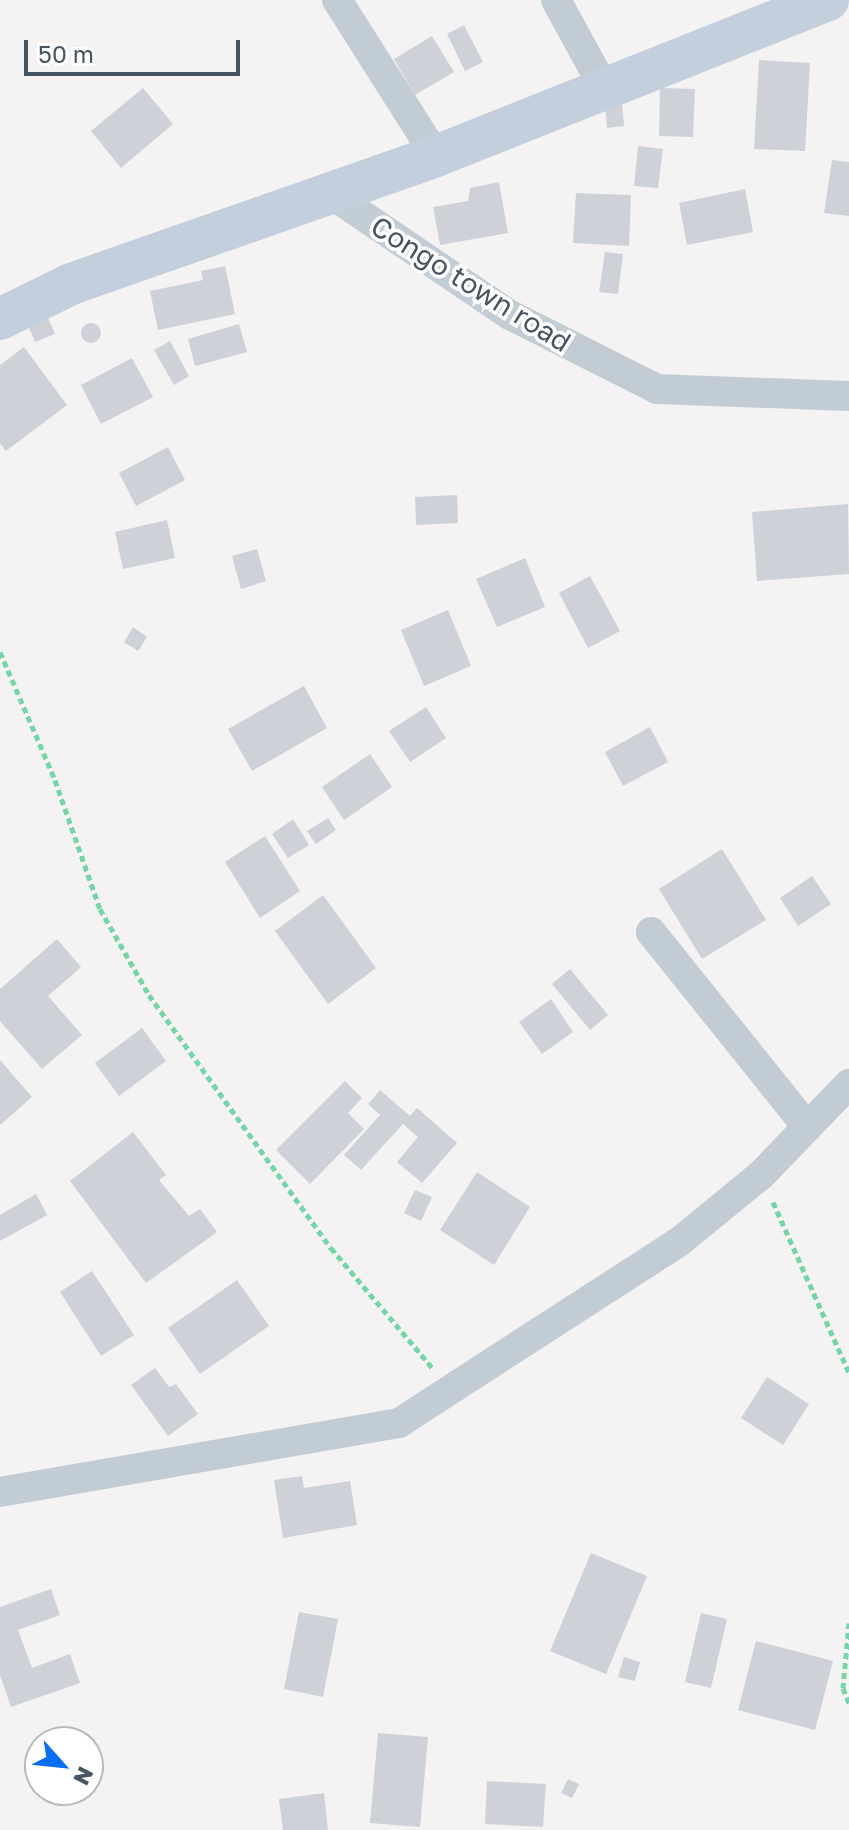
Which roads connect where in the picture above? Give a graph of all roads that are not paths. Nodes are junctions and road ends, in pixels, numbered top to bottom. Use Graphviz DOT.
graph roads {
  1 [pos="337,0"];
  2 [pos="556,0"];
  3 [pos="806,5"];
  4 [pos="603,86"];
  5 [pos="436,156"];
  6 [pos="331,194"];
  7 [pos="0,319"];
  8 [pos="849,396"];
  9 [pos="651,932"];
  10 [pos="849,1084"];
  11 [pos="807,1127"];
  12 [pos="0,1492"];
  1 -- 5 [label="street"];
  2 -- 4 [label="street"];
  3 -- 4 [label="main road"];
  4 -- 5 [label="main road"];
  5 -- 6 [label="main road"];
  6 -- 7 [label="main road"];
  6 -- 8 [label="street, Congo town road"];
  9 -- 11 [label="street"];
  10 -- 11 [label="street"];
  11 -- 12 [label="street"];
}
